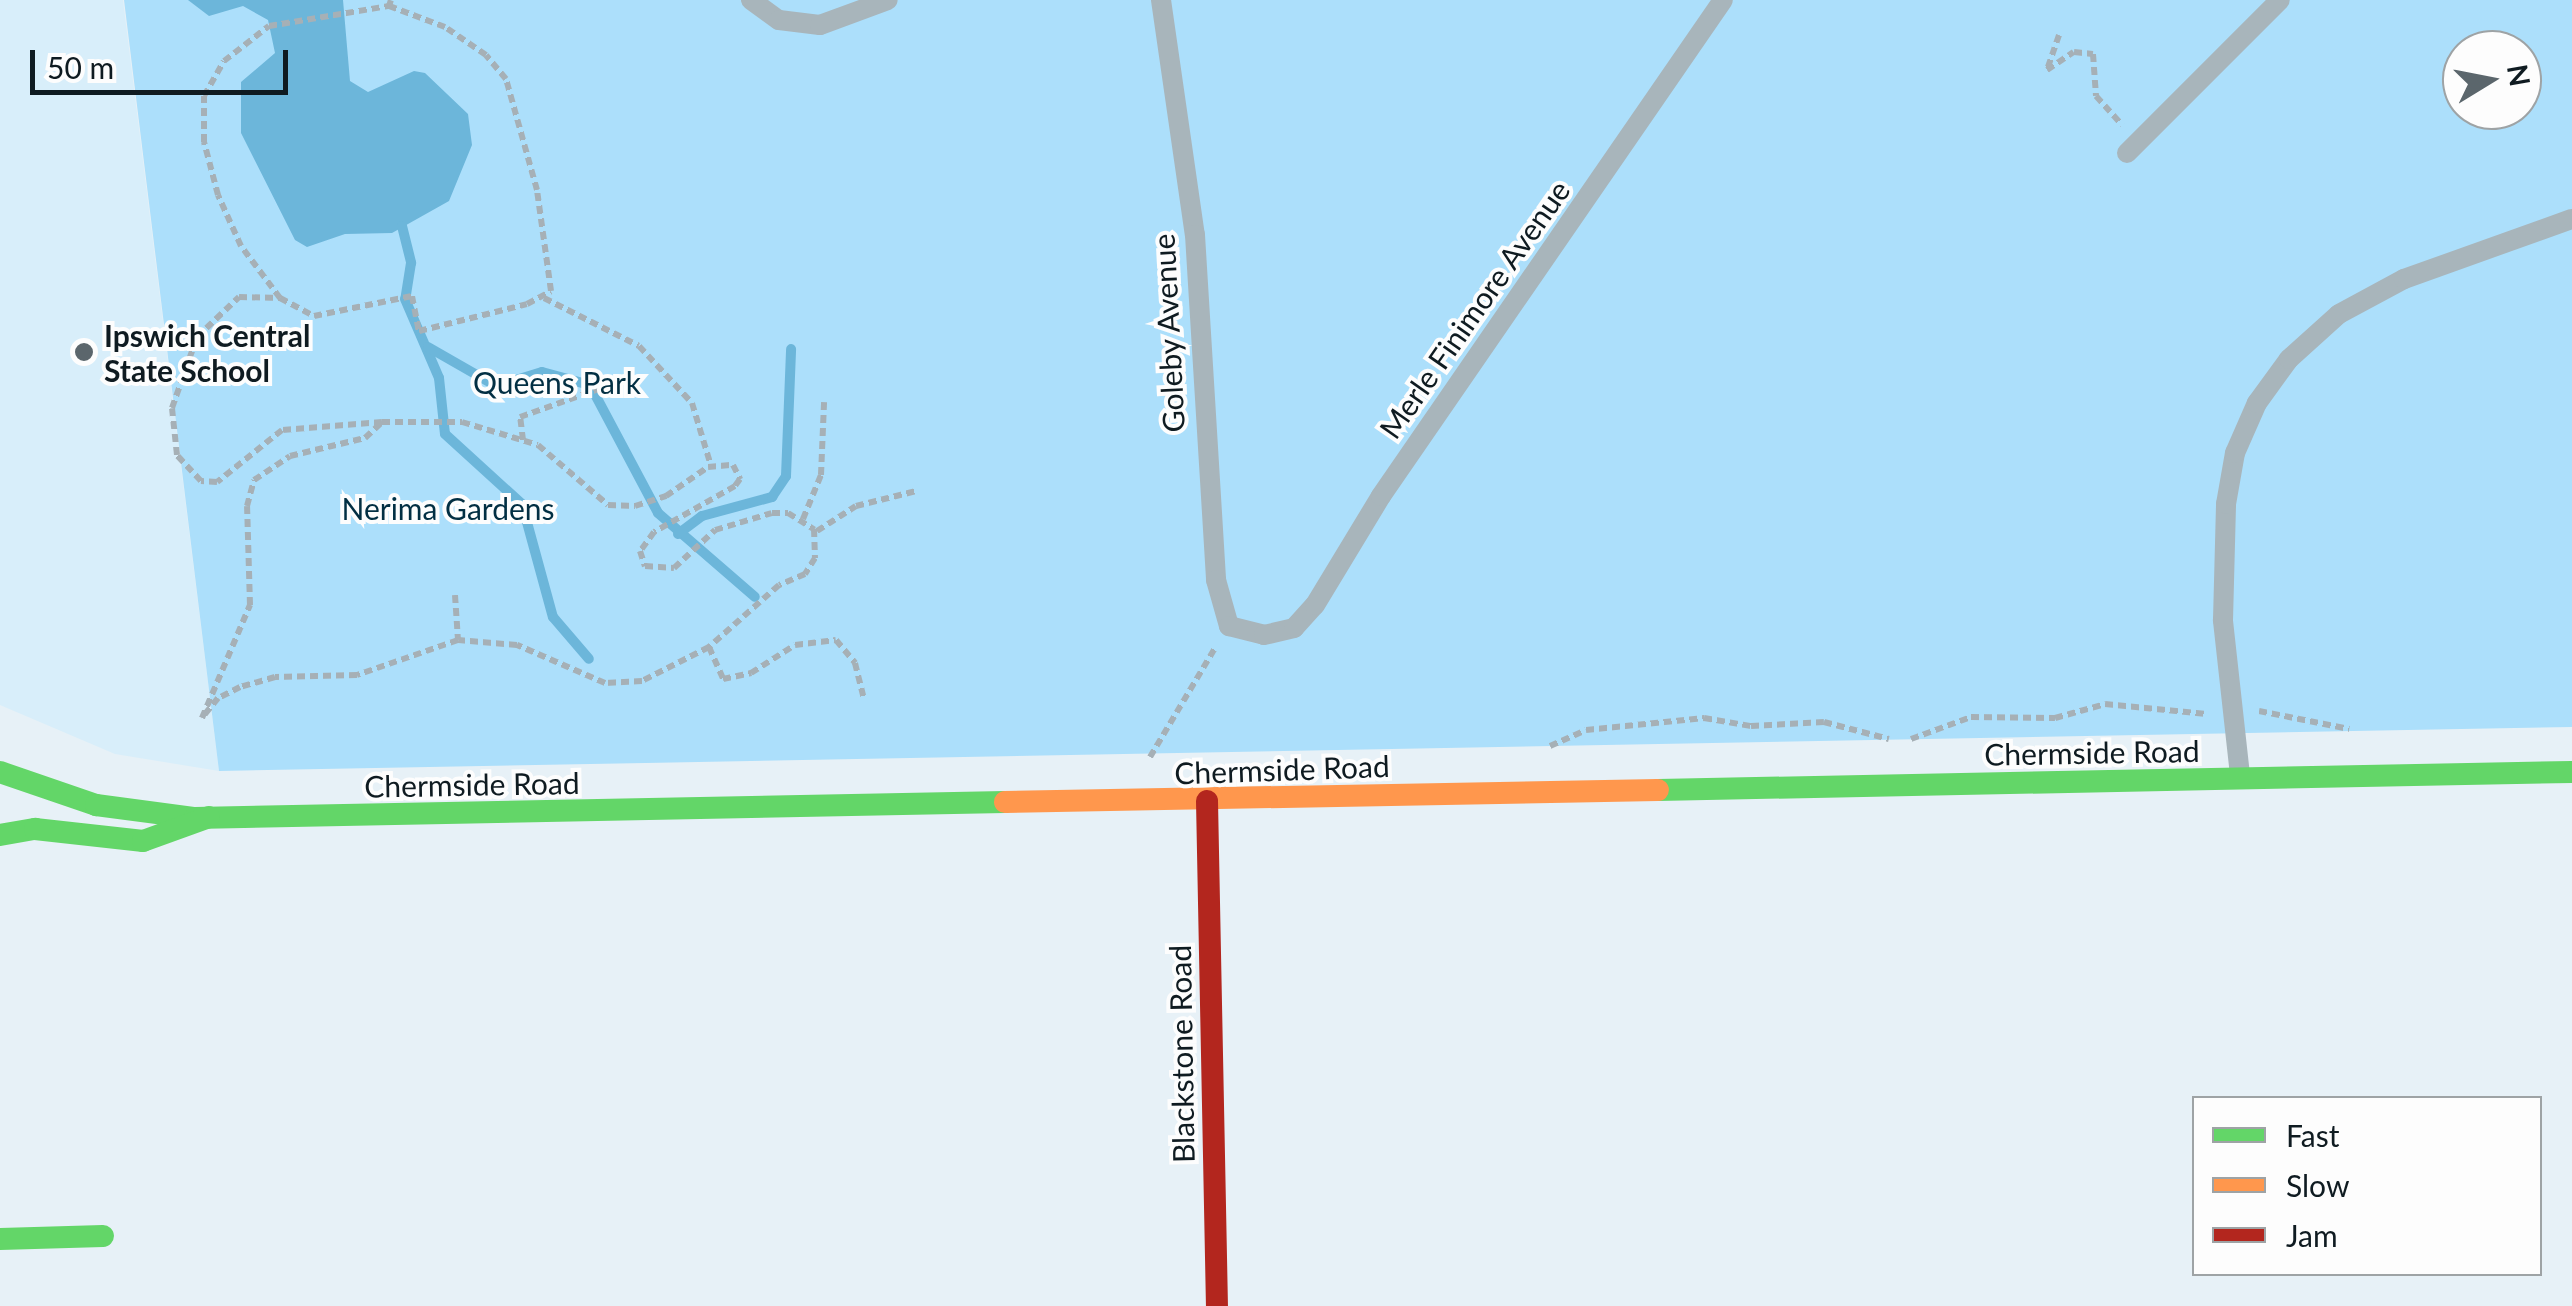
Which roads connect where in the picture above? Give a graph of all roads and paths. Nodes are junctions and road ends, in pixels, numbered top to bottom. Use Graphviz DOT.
graph roads {
  1 [pos="750,0"];
  2 [pos="888,0"];
  3 [pos="1161,0"];
  4 [pos="1723,0"];
  5 [pos="2280,0"];
  6 [pos="390,3"];
  7 [pos="2058,36"];
  8 [pos="2132,148"];
  9 [pos="2572,219"];
  10 [pos="280,298"];
  11 [pos="544,298"];
  12 [pos="605,388"];
  13 [pos="824,402"];
  14 [pos="382,422"];
  15 [pos="522,440"];
  16 [pos="711,466"];
  17 [pos="916,491"];
  18 [pos="803,519"];
  19 [pos="816,532"];
  20 [pos="454,594"];
  21 [pos="1230,626"];
  22 [pos="458,640"];
  23 [pos="709,647"];
  24 [pos="864,699"];
  25 [pos="2233,712"];
  26 [pos="2352,730"];
  27 [pos="1539,752"];
  28 [pos="1170,757"];
  29 [pos="0,772"];
  30 [pos="2572,772"];
  31 [pos="2240,779"];
  32 [pos="1207,801"];
  33 [pos="208,818"];
  34 [pos="0,835"];
  35 [pos="103,1236"];
  36 [pos="0,1239"];
  37 [pos="1217,1306"];
  1 -- 2 [label="lane"];
  3 -- 21 [label="lane, Goleby Avenue"];
  4 -- 21 [label="lane, Merle Finimore Avenue"];
  5 -- 8 [label="lane"];
  6 -- 10 [label="path"];
  6 -- 11 [label="path"];
  7 -- 8 [label="path"];
  9 -- 25 [label="lane"];
  10 -- 11 [label="path"];
  10 -- 14 [label="path"];
  11 -- 16 [label="path"];
  12 -- 15 [label="path"];
  13 -- 18 [label="path"];
  14 -- 15 [label="path"];
  14 -- 22 [label="path"];
  15 -- 16 [label="path"];
  16 -- 18 [label="path"];
  17 -- 19 [label="path"];
  18 -- 19 [label="path"];
  19 -- 23 [label="path"];
  20 -- 22 [label="path"];
  21 -- 28 [label="path"];
  22 -- 23 [label="path"];
  23 -- 24 [label="path"];
  25 -- 26 [label="path"];
  25 -- 27 [label="path"];
  25 -- 31 [label="lane"];
  29 -- 33 [label="main road, Chermside Road"];
  30 -- 31 [label="main road, Chermside Road"];
  31 -- 32 [label="main road, Chermside Road"];
  32 -- 33 [label="main road, Chermside Road"];
  32 -- 37 [label="main road, Blackstone Road"];
  33 -- 34 [label="main road"];
  35 -- 36 [label="main road"];
}
